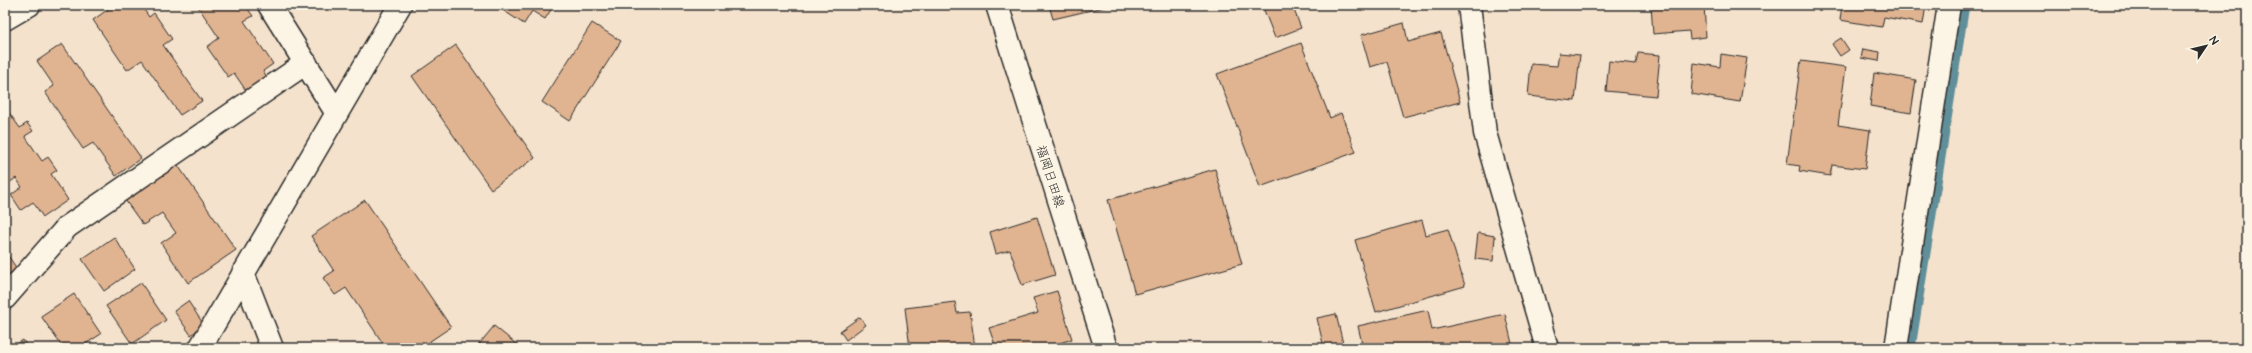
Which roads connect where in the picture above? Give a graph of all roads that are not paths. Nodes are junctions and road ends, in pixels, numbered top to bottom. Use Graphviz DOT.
graph roads {
  1 [pos="29,5"];
  2 [pos="269,5"];
  3 [pos="400,5"];
  4 [pos="997,5"];
  5 [pos="1469,5"];
  6 [pos="1949,5"];
  7 [pos="5,19"];
  8 [pos="306,63"];
  9 [pos="336,112"];
  10 [pos="244,273"];
  11 [pos="5,298"];
  12 [pos="200,348"];
  13 [pos="272,348"];
  14 [pos="1106,348"];
  15 [pos="1547,348"];
  16 [pos="1896,348"];
  1 -- 7 [label="street"];
  2 -- 8 [label="street"];
  3 -- 9 [label="street"];
  4 -- 14 [label="street, 福岡日田線"];
  5 -- 15 [label="street"];
  6 -- 16 [label="street"];
  8 -- 9 [label="street"];
  8 -- 11 [label="street"];
  9 -- 10 [label="street"];
  10 -- 12 [label="street"];
  10 -- 13 [label="street"];
}
